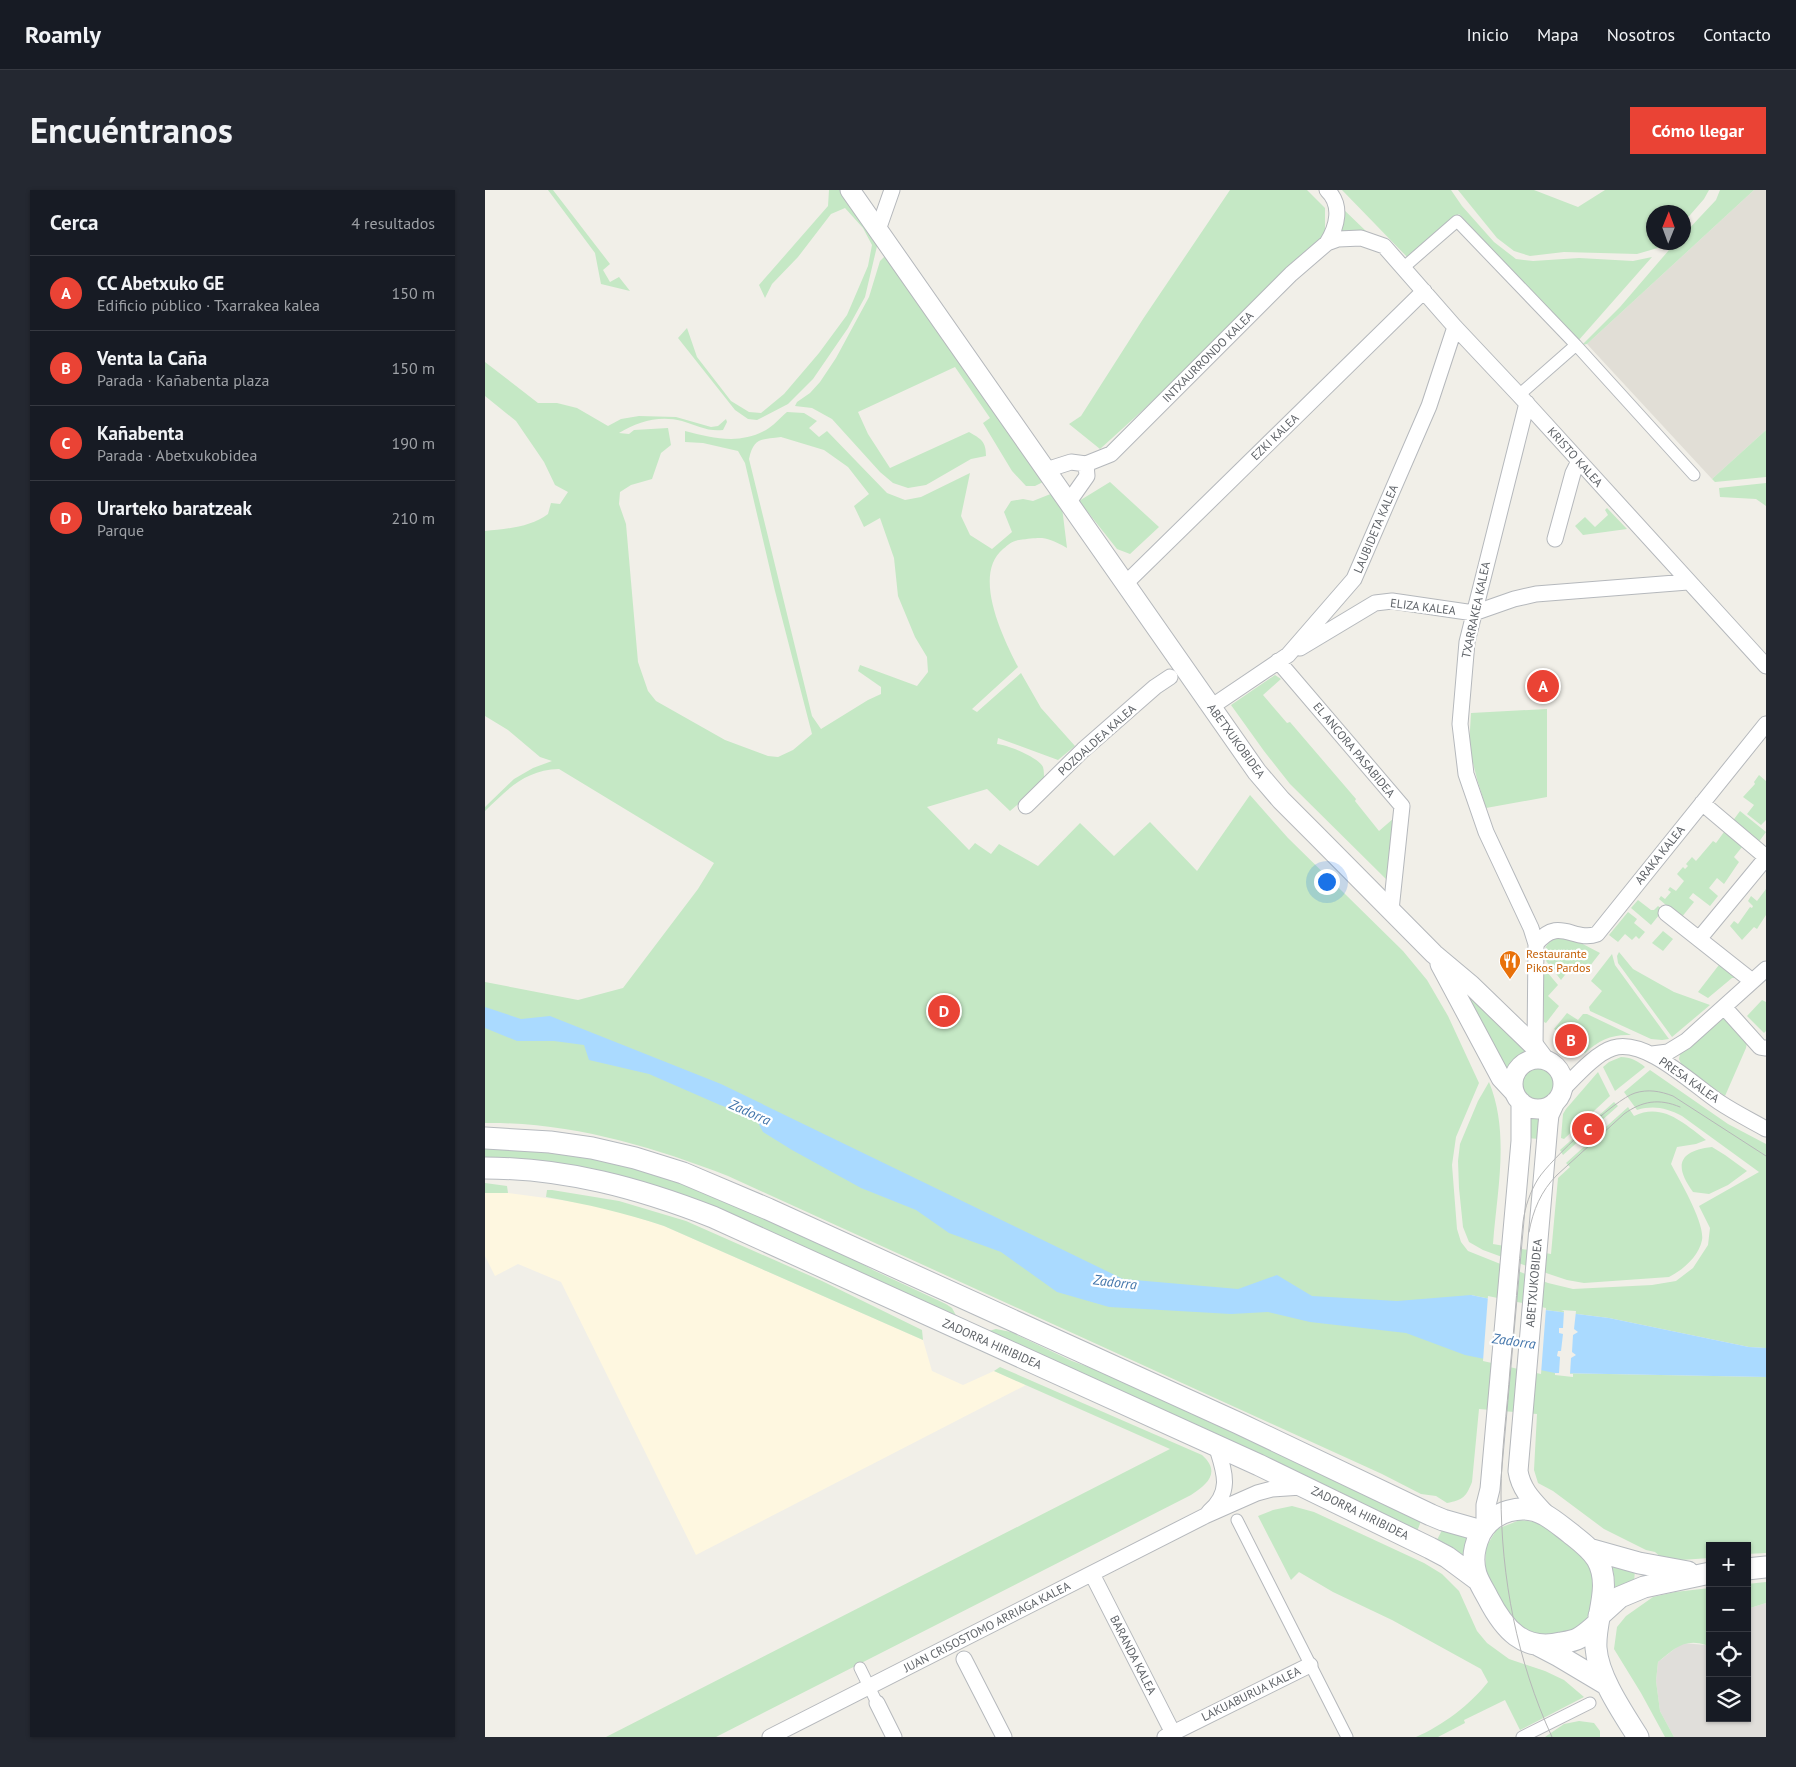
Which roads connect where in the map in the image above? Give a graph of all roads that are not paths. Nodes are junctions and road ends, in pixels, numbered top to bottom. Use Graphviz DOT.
graph roads {
  1 [pos="850,190"];
  2 [pos="1330,193"];
  3 [pos="890,194"];
  4 [pos="878,230"];
  5 [pos="1327,243"];
  6 [pos="1403,268"];
  7 [pos="1424,291"];
  8 [pos="1455,327"];
  9 [pos="1575,345"];
  10 [pos="1523,399"];
  11 [pos="1579,461"];
  12 [pos="1086,464"];
  13 [pos="1046,470"];
  14 [pos="1694,475"];
  15 [pos="1068,503"];
  16 [pos="1555,540"];
  17 [pos="1688,582"];
  18 [pos="1126,583"];
  19 [pos="1474,614"];
  20 [pos="1283,658"];
  21 [pos="1766,666"];
  22 [pos="1170,677"];
  23 [pos="1211,707"];
  24 [pos="1766,724"];
  25 [pos="1702,803"];
  26 [pos="1026,806"];
  27 [pos="1766,857"];
  28 [pos="1391,910"];
  29 [pos="1666,913"];
  30 [pos="1699,939"];
  31 [pos="1536,944"];
  32 [pos="1434,954"];
  33 [pos="1766,969"];
  34 [pos="1752,982"];
  35 [pos="1724,1007"];
  36 [pos="1766,1048"];
  37 [pos="1539,1053"];
  38 [pos="1651,1054"];
  39 [pos="1559,1096"];
  40 [pos="1517,1097"];
  41 [pos="1766,1128"];
  42 [pos="485,1138"];
  43 [pos="485,1168"];
  44 [pos="1216,1445"];
  45 [pos="1305,1486"];
  46 [pos="1546,1515"];
  47 [pos="1205,1516"];
  48 [pos="1237,1520"];
  49 [pos="1484,1528"];
  50 [pos="1589,1548"];
  51 [pos="1766,1567"];
  52 [pos="1751,1569"];
  53 [pos="1705,1573"];
  54 [pos="1092,1574"];
  55 [pos="1478,1580"];
  56 [pos="1598,1620"];
  57 [pos="1536,1644"];
  58 [pos="964,1659"];
  59 [pos="1310,1665"];
  60 [pos="860,1668"];
  61 [pos="1607,1684"];
  62 [pos="870,1686"];
  63 [pos="877,1703"];
  64 [pos="1590,1703"];
  65 [pos="1171,1736"];
  66 [pos="770,1737"];
  67 [pos="894,1737"];
  68 [pos="1004,1737"];
  69 [pos="1347,1737"];
  70 [pos="1522,1737"];
  71 [pos="1637,1737"];
  1 -- 4 [label="street, ABETXUKOBIDEA"];
  2 -- 5 [label="street, INTXAURRONDO KALEA"];
  3 -- 4 [label="street"];
  4 -- 13 [label="street, ABETXUKOBIDEA"];
  5 -- 6 [label="street, KRISTO KALEA"];
  5 -- 12 [label="street, INTXAURRONDO KALEA"];
  6 -- 7 [label="street, KRISTO KALEA"];
  6 -- 9 [label="street"];
  7 -- 8 [label="street, KRISTO KALEA"];
  7 -- 18 [label="street, EZKI KALEA"];
  8 -- 10 [label="street, KRISTO KALEA"];
  8 -- 20 [label="street, LAUBIDETA KALEA"];
  9 -- 10 [label="street"];
  9 -- 14 [label="street"];
  10 -- 11 [label="street, KRISTO KALEA"];
  10 -- 19 [label="street, TXARRAKEA KALEA"];
  11 -- 16 [label="street"];
  11 -- 17 [label="street, KRISTO KALEA"];
  12 -- 13 [label="street, INTXAURRONDO KALEA"];
  12 -- 15 [label="street"];
  13 -- 15 [label="street, ABETXUKOBIDEA"];
  15 -- 18 [label="street, ABETXUKOBIDEA"];
  17 -- 19 [label="street, ELIZA KALEA"];
  17 -- 21 [label="street, KRISTO KALEA"];
  18 -- 23 [label="street, ABETXUKOBIDEA"];
  19 -- 20 [label="street, ELIZA KALEA"];
  19 -- 31 [label="street, TXARRAKEA KALEA"];
  20 -- 23 [label="street, LAUBIDETA KALEA"];
  20 -- 28 [label="street, EL ANCORA PASABIDEA"];
  22 -- 26 [label="street, POZOALDEA KALEA"];
  23 -- 28 [label="street, ABETXUKOBIDEA"];
  24 -- 25 [label="street, ARAKA KALEA"];
  25 -- 27 [label="street"];
  25 -- 31 [label="street, ARAKA KALEA"];
  27 -- 30 [label="street"];
  28 -- 32 [label="street, ABETXUKOBIDEA"];
  29 -- 30 [label="street"];
  30 -- 34 [label="street"];
  31 -- 37 [label="street, TXARRAKEA KALEA"];
  32 -- 37 [label="street, ABETXUKOBIDEA"];
  32 -- 40 [label="street, ABETXUKOBIDEA"];
  33 -- 34 [label="street"];
  34 -- 35 [label="street"];
  35 -- 36 [label="street"];
  35 -- 38 [label="street"];
  37 -- 39 [label="street"];
  37 -- 40 [label="street"];
  38 -- 39 [label="street, PRESA KALEA"];
  38 -- 41 [label="street, PRESA KALEA"];
  39 -- 40 [label="street"];
  39 -- 46 [label="street, ABETXUKOBIDEA"];
  40 -- 49 [label="street, ABETXUKOBIDEA"];
  42 -- 49 [label="main road"];
  43 -- 44 [label="main road, ZADORRA HIRIBIDEA"];
  44 -- 45 [label="main road, ZADORRA HIRIBIDEA"];
  44 -- 47 [label="street, JUAN CRISOSTOMO ARRIAGA KALEA"];
  45 -- 47 [label="street, JUAN CRISOSTOMO ARRIAGA KALEA"];
  45 -- 55 [label="main road, ZADORRA HIRIBIDEA"];
  46 -- 49 [label="main road, ZADORRA HIRIBIDEA"];
  46 -- 50 [label="main road, ZADORRA HIRIBIDEA"];
  47 -- 54 [label="street, JUAN CRISOSTOMO ARRIAGA KALEA"];
  48 -- 59 [label="street"];
  49 -- 55 [label="main road, ZADORRA HIRIBIDEA"];
  50 -- 53 [label="main road, ZADORRA HIRIBIDEA"];
  50 -- 56 [label="main road, ZADORRA HIRIBIDEA"];
  51 -- 52 [label="main road"];
  53 -- 56 [label="main road, ZADORRA HIRIBIDEA"];
  54 -- 62 [label="street, JUAN CRISOSTOMO ARRIAGA KALEA"];
  54 -- 65 [label="street, BARANDA KALEA"];
  55 -- 57 [label="main road, ZADORRA HIRIBIDEA"];
  56 -- 57 [label="main road, ZADORRA HIRIBIDEA"];
  56 -- 61 [label="main road"];
  57 -- 61 [label="main road"];
  58 -- 68 [label="street"];
  59 -- 65 [label="street, LAKUABURUA KALEA"];
  59 -- 69 [label="street"];
  60 -- 62 [label="street"];
  61 -- 71 [label="main road"];
  62 -- 63 [label="street"];
  62 -- 66 [label="street, JUAN CRISOSTOMO ARRIAGA KALEA"];
  63 -- 67 [label="street"];
  64 -- 70 [label="street"];
}
